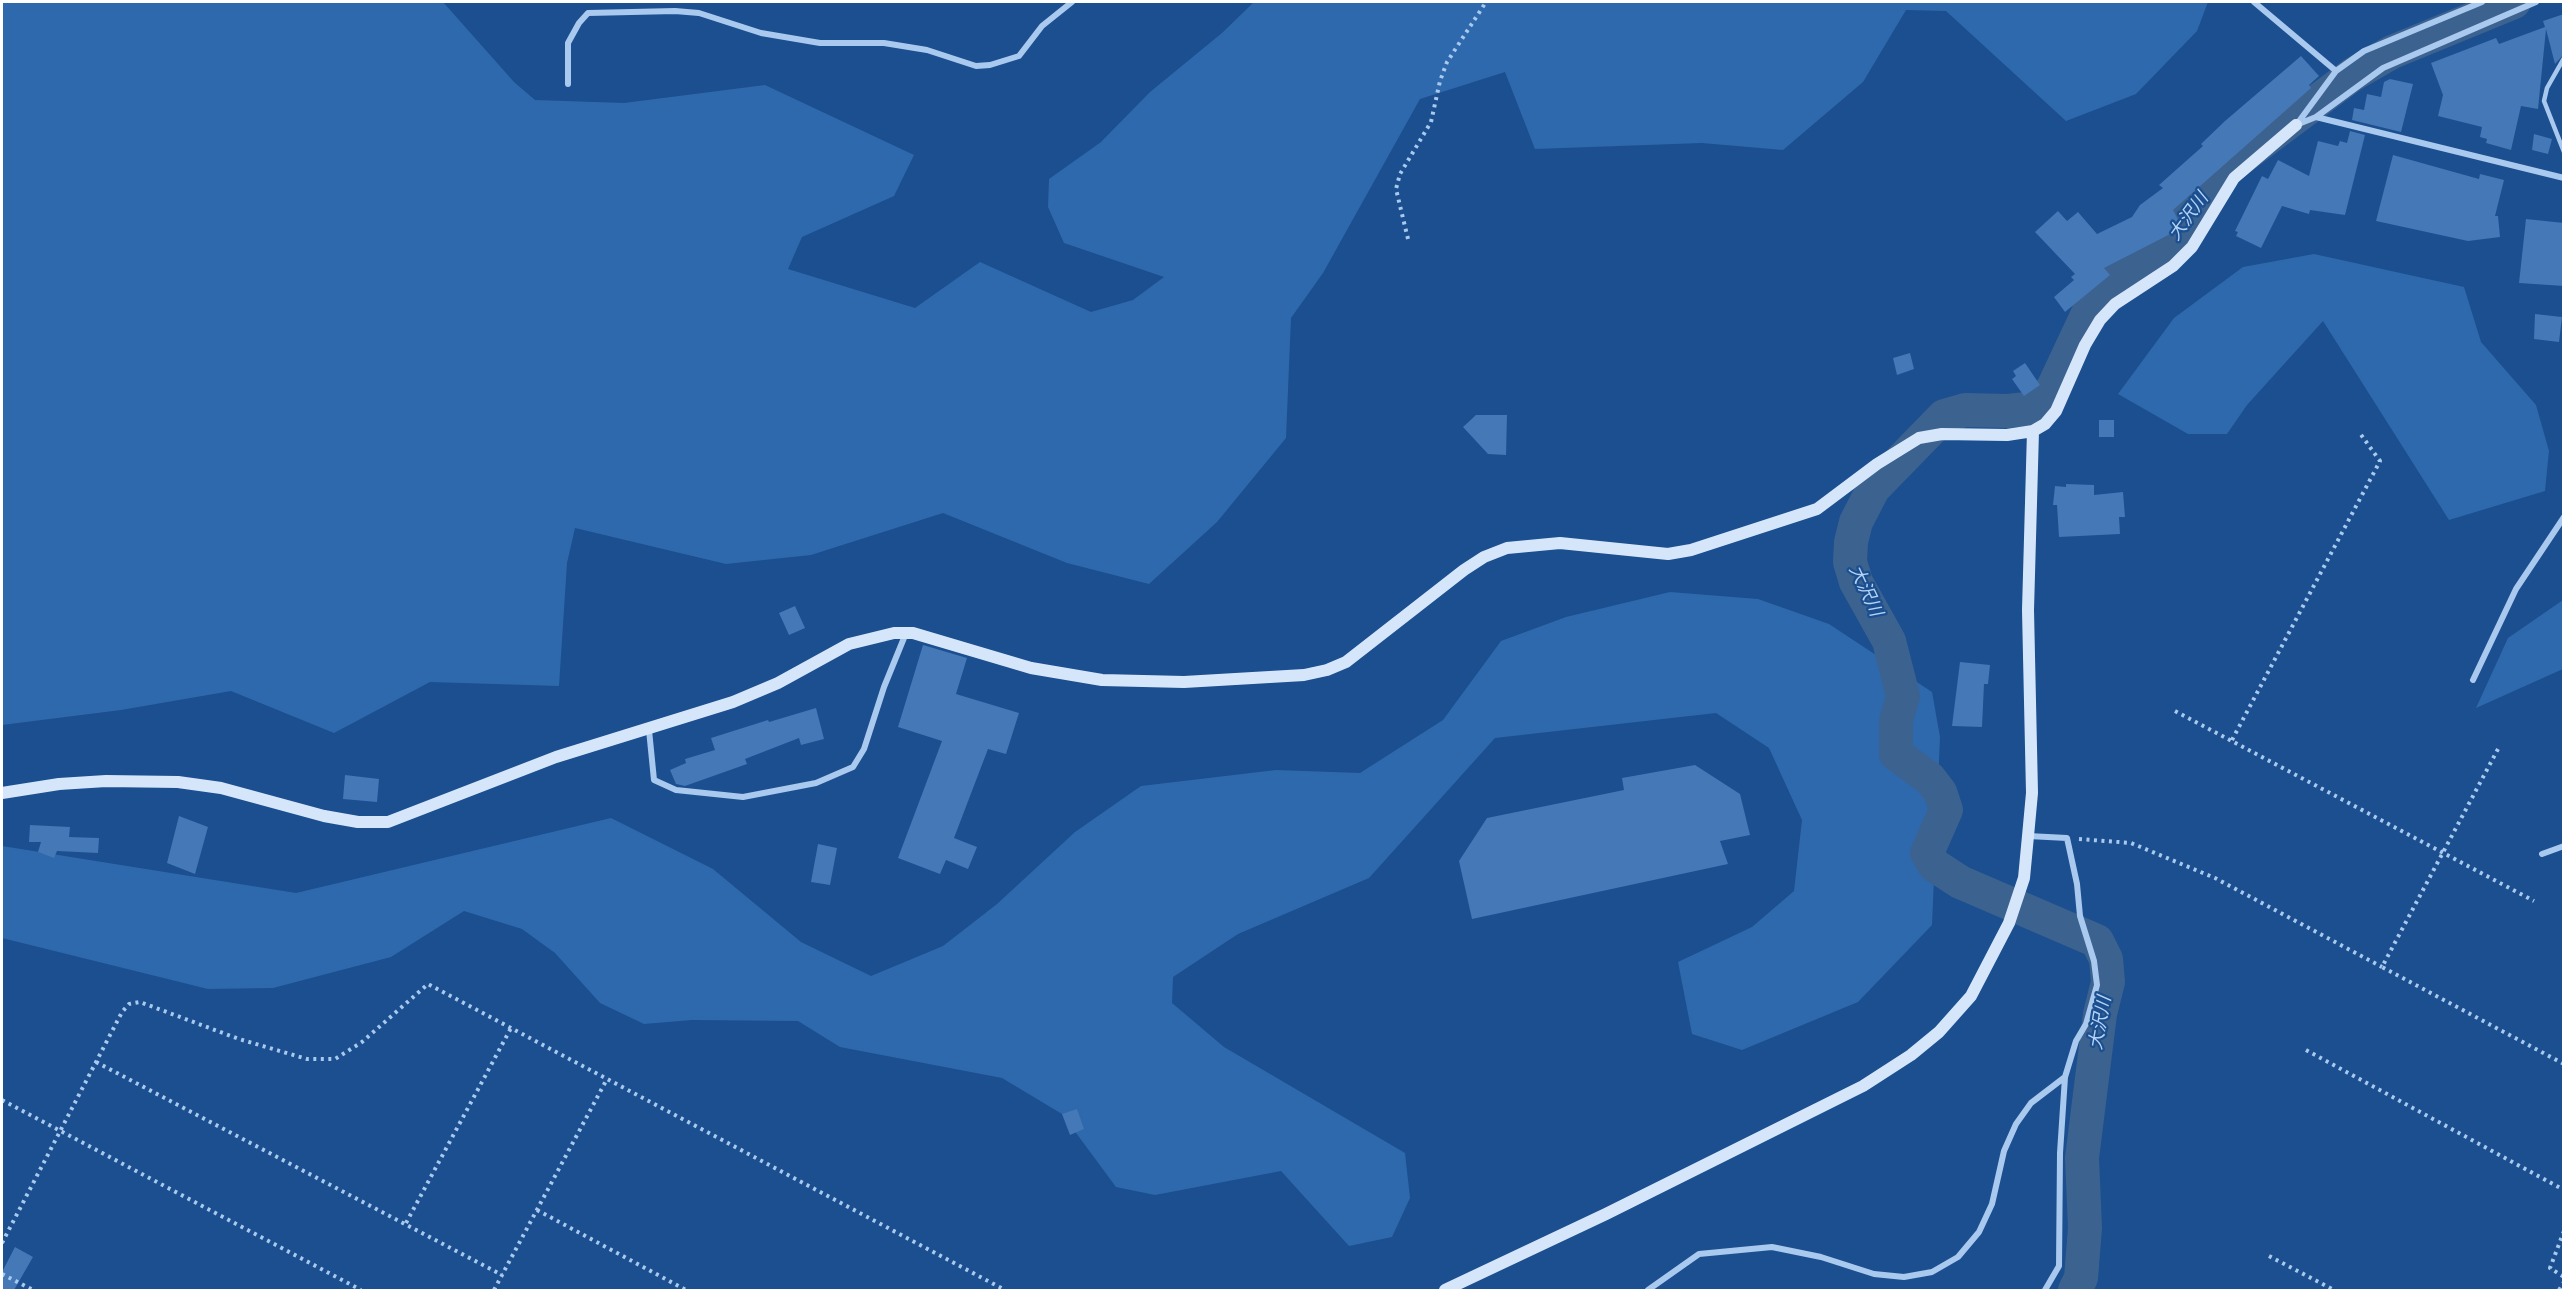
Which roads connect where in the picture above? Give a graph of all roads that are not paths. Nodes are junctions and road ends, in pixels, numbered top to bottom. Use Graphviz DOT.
graph roads {
  1 [pos="1072,2"];
  2 [pos="2254,2"];
  3 [pos="2482,2"];
  4 [pos="2536,2"];
  5 [pos="2564,58"];
  6 [pos="2336,71"];
  7 [pos="568,84"];
  8 [pos="2316,117"];
  9 [pos="2296,125"];
  10 [pos="2564,152"];
  11 [pos="2564,178"];
  12 [pos="2033,431"];
  13 [pos="2564,517"];
  14 [pos="906,633"];
  15 [pos="2473,680"];
  16 [pos="649,730"];
  17 [pos="2,793"];
  18 [pos="2028,836"];
  19 [pos="2564,846"];
  20 [pos="2541,854"];
  21 [pos="2065,1077"];
  22 [pos="1445,1290"];
  23 [pos="1648,1290"];
  24 [pos="2045,1290"];
  1 -- 7 [label="street"];
  2 -- 6 [label="street"];
  3 -- 6 [label="street"];
  4 -- 8 [label="street"];
  5 -- 10 [label="lane"];
  6 -- 9 [label="street"];
  8 -- 9 [label="street"];
  8 -- 11 [label="street"];
  9 -- 12 [label="street"];
  12 -- 14 [label="street"];
  12 -- 18 [label="street"];
  13 -- 15 [label="street"];
  14 -- 16 [label="street"];
  14 -- 16 [label="street"];
  16 -- 17 [label="street"];
  18 -- 21 [label="street"];
  18 -- 22 [label="street"];
  19 -- 20 [label="street"];
  21 -- 23 [label="street"];
  21 -- 24 [label="street"];
}
